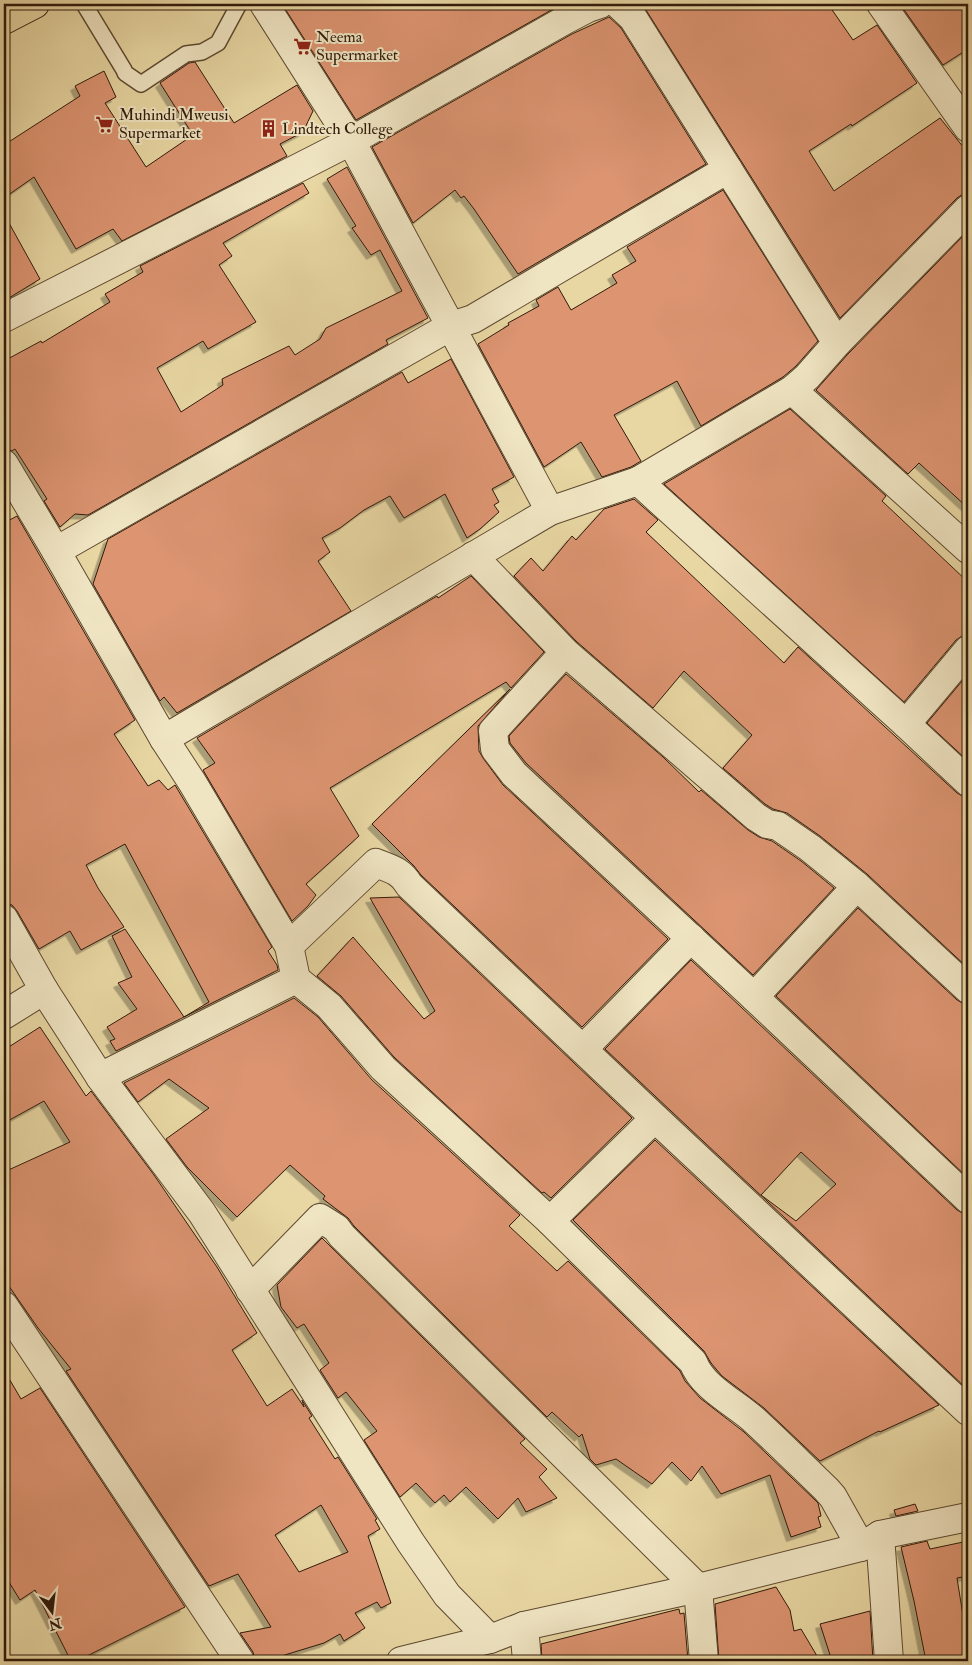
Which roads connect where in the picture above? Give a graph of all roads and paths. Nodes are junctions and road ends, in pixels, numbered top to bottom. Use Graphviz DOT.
graph roads {
  1 [pos="35,4"];
  2 [pos="84,4"];
  3 [pos="239,4"];
  4 [pos="264,4"];
  5 [pos="600,4"];
  6 [pos="618,4"];
  7 [pos="881,4"];
  8 [pos="4,20"];
  9 [pos="968,128"];
  10 [pos="351,141"];
  11 [pos="728,169"];
  12 [pos="968,209"];
  13 [pos="4,318"];
  14 [pos="452,326"];
  15 [pos="837,343"];
  16 [pos="792,390"];
  17 [pos="4,464"];
  18 [pos="638,481"];
  19 [pos="550,511"];
  20 [pos="968,549"];
  21 [pos="56,551"];
  22 [pos="473,556"];
  23 [pos="968,650"];
  24 [pos="565,652"];
  25 [pos="906,724"];
  26 [pos="164,738"];
  27 [pos="968,782"];
  28 [pos="857,886"];
  29 [pos="4,919"];
  30 [pos="691,938"];
  31 [pos="289,946"];
  32 [pos="296,979"];
  33 [pos="968,989"];
  34 [pos="44,990"];
  35 [pos="754,997"];
  36 [pos="4,1015"];
  37 [pos="583,1049"];
  38 [pos="100,1077"];
  39 [pos="655,1118"];
  40 [pos="968,1200"];
  41 [pos="550,1221"];
  42 [pos="250,1290"];
  43 [pos="4,1306"];
  44 [pos="968,1411"];
  45 [pos="968,1517"];
  46 [pos="871,1541"];
  47 [pos="698,1588"];
  48 [pos="524,1626"];
  49 [pos="490,1640"];
  50 [pos="240,1661"];
  51 [pos="401,1661"];
  52 [pos="527,1661"];
  53 [pos="704,1661"];
  54 [pos="889,1661"];
  1 -- 8 [label="highway"];
  2 -- 3 [label="lane"];
  4 -- 10 [label="street"];
  5 -- 10 [label="street"];
  6 -- 11 [label="street"];
  7 -- 9 [label="street"];
  10 -- 13 [label="street"];
  10 -- 14 [label="street"];
  11 -- 14 [label="street"];
  11 -- 15 [label="street"];
  12 -- 15 [label="street"];
  14 -- 19 [label="street"];
  14 -- 21 [label="street"];
  15 -- 16 [label="street"];
  16 -- 18 [label="street"];
  16 -- 20 [label="street"];
  17 -- 21 [label="street"];
  18 -- 19 [label="street"];
  18 -- 25 [label="street"];
  19 -- 22 [label="street"];
  21 -- 26 [label="street"];
  22 -- 24 [label="street"];
  22 -- 26 [label="street"];
  23 -- 25 [label="street"];
  24 -- 28 [label="street"];
  24 -- 30 [label="street"];
  25 -- 27 [label="street"];
  26 -- 31 [label="street"];
  28 -- 33 [label="street"];
  28 -- 35 [label="street"];
  29 -- 34 [label="street"];
  30 -- 35 [label="street"];
  30 -- 37 [label="street"];
  31 -- 32 [label="street"];
  31 -- 37 [label="street"];
  32 -- 38 [label="street"];
  32 -- 41 [label="street"];
  34 -- 36 [label="street"];
  34 -- 38 [label="street"];
  35 -- 40 [label="street"];
  37 -- 39 [label="street"];
  38 -- 42 [label="street"];
  39 -- 41 [label="street"];
  39 -- 44 [label="street"];
  41 -- 46 [label="street"];
  42 -- 47 [label="street"];
  42 -- 49 [label="street"];
  43 -- 50 [label="street"];
  45 -- 46 [label="street"];
  46 -- 47 [label="street"];
  46 -- 54 [label="street"];
  47 -- 48 [label="street"];
  47 -- 53 [label="street"];
  48 -- 49 [label="street"];
  48 -- 52 [label="street"];
  49 -- 51 [label="street"];
}
